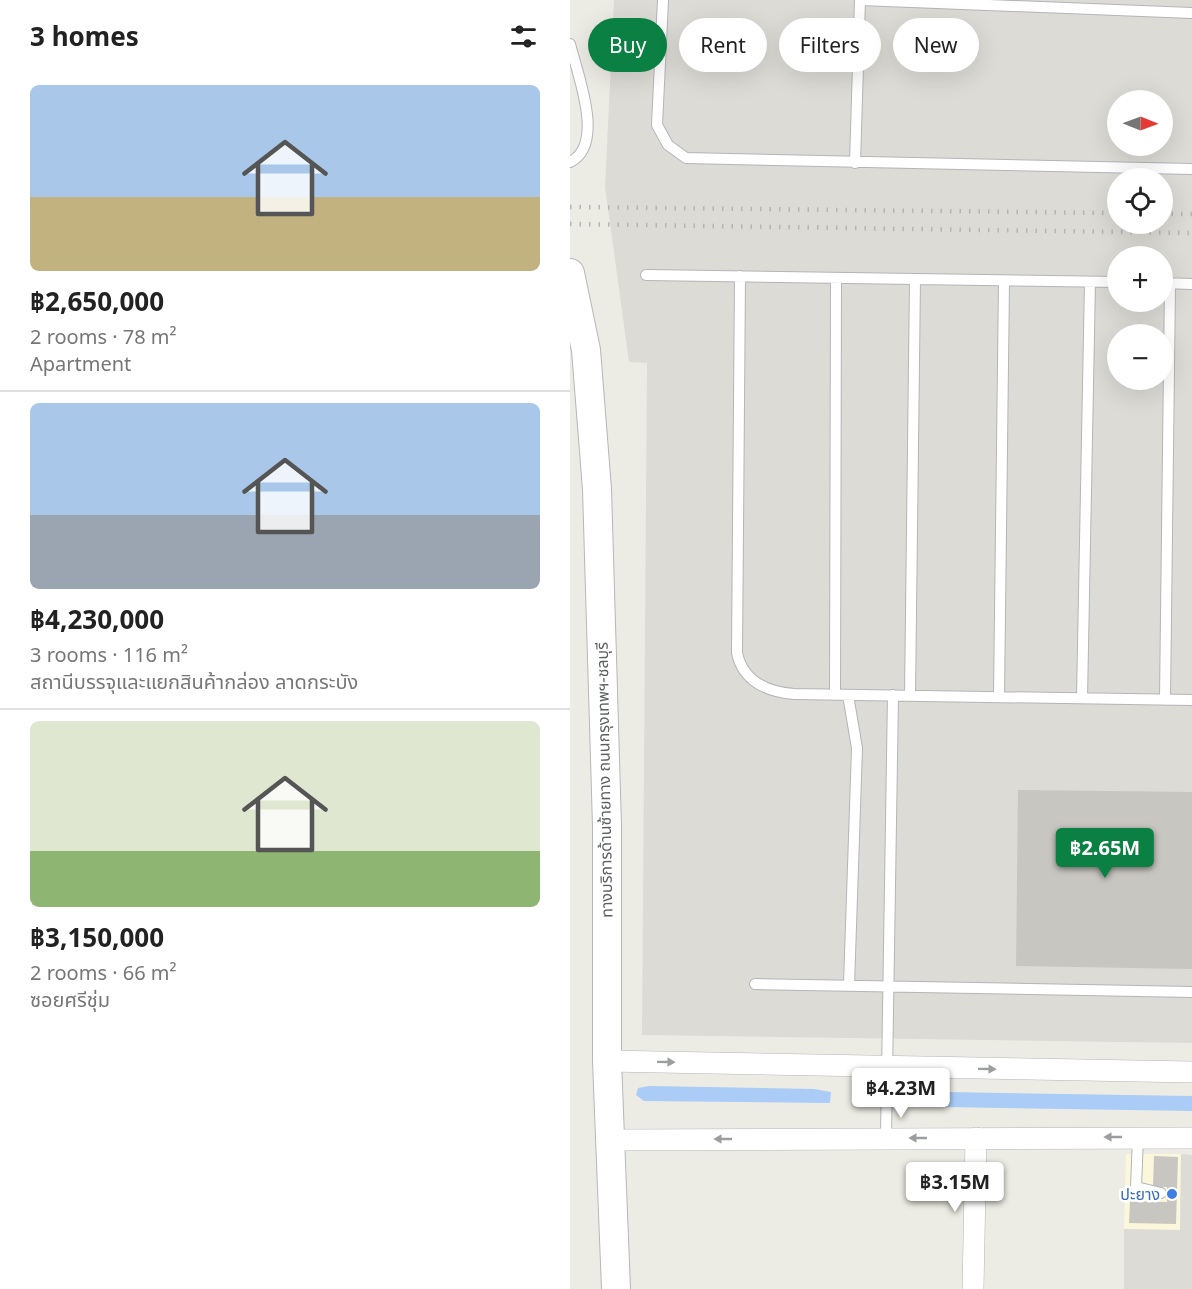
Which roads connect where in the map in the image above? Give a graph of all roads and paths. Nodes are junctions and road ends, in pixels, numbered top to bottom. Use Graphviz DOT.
graph roads {
  1 [pos="663,0"];
  2 [pos="860,0"];
  3 [pos="1192,13"];
  4 [pos="570,44"];
  5 [pos="570,162"];
  6 [pos="855,163"];
  7 [pos="1192,170"];
  8 [pos="570,273"];
  9 [pos="646,275"];
  10 [pos="740,276"];
  11 [pos="836,278"];
  12 [pos="915,279"];
  13 [pos="1004,280"];
  14 [pos="1090,282"];
  15 [pos="1107,282"];
  16 [pos="1173,283"];
  17 [pos="1192,284"];
  18 [pos="1166,312"];
  19 [pos="836,695"];
  20 [pos="848,695"];
  21 [pos="893,695"];
  22 [pos="910,696"];
  23 [pos="999,697"];
  24 [pos="1082,698"];
  25 [pos="1165,700"];
  26 [pos="1192,700"];
  27 [pos="755,984"];
  28 [pos="849,985"];
  29 [pos="889,986"];
  30 [pos="1192,992"];
  31 [pos="607,1061"];
  32 [pos="888,1067"];
  33 [pos="1192,1072"];
  34 [pos="1138,1137"];
  35 [pos="886,1138"];
  36 [pos="976,1138"];
  37 [pos="1192,1138"];
  38 [pos="610,1140"];
  39 [pos="1161,1193"];
  40 [pos="616,1289"];
  41 [pos="973,1289"];
  1 -- 6 [label="lane"];
  2 -- 3 [label="lane"];
  2 -- 6 [label="lane"];
  4 -- 5 [label="lane"];
  6 -- 7 [label="lane"];
  8 -- 31 [label="main road, ทางบริการด้านซ้ายทาง ถนนกรุงเทพฯ-ชลบุรี"];
  9 -- 10 [label="lane"];
  10 -- 11 [label="lane"];
  10 -- 19 [label="lane"];
  11 -- 12 [label="lane"];
  11 -- 19 [label="lane"];
  12 -- 13 [label="lane"];
  12 -- 22 [label="lane"];
  13 -- 14 [label="lane"];
  13 -- 23 [label="lane"];
  14 -- 15 [label="lane"];
  14 -- 24 [label="lane"];
  16 -- 17 [label="lane"];
  18 -- 25 [label="lane"];
  19 -- 20 [label="lane"];
  20 -- 21 [label="lane"];
  20 -- 28 [label="lane"];
  21 -- 22 [label="lane"];
  21 -- 29 [label="lane"];
  22 -- 23 [label="lane"];
  23 -- 24 [label="lane"];
  24 -- 25 [label="lane"];
  25 -- 26 [label="lane"];
  27 -- 28 [label="lane"];
  28 -- 29 [label="lane"];
  29 -- 30 [label="lane"];
  29 -- 32 [label="lane"];
  31 -- 32 [label="street, one-way"];
  31 -- 38 [label="main road, ทางบริการด้านซ้ายทาง ถนนกรุงเทพฯ-ชลบุรี"];
  32 -- 33 [label="street, one-way"];
  32 -- 35 [label="lane"];
  34 -- 36 [label="street, one-way"];
  34 -- 37 [label="street"];
  34 -- 39 [label="lane"];
  36 -- 35 [label="street, one-way"];
  35 -- 38 [label="street, one-way"];
  36 -- 41 [label="street"];
  38 -- 40 [label="main road, ทางบริการด้านซ้ายทาง ถนนกรุงเทพฯ-ชลบุรี"];
}
